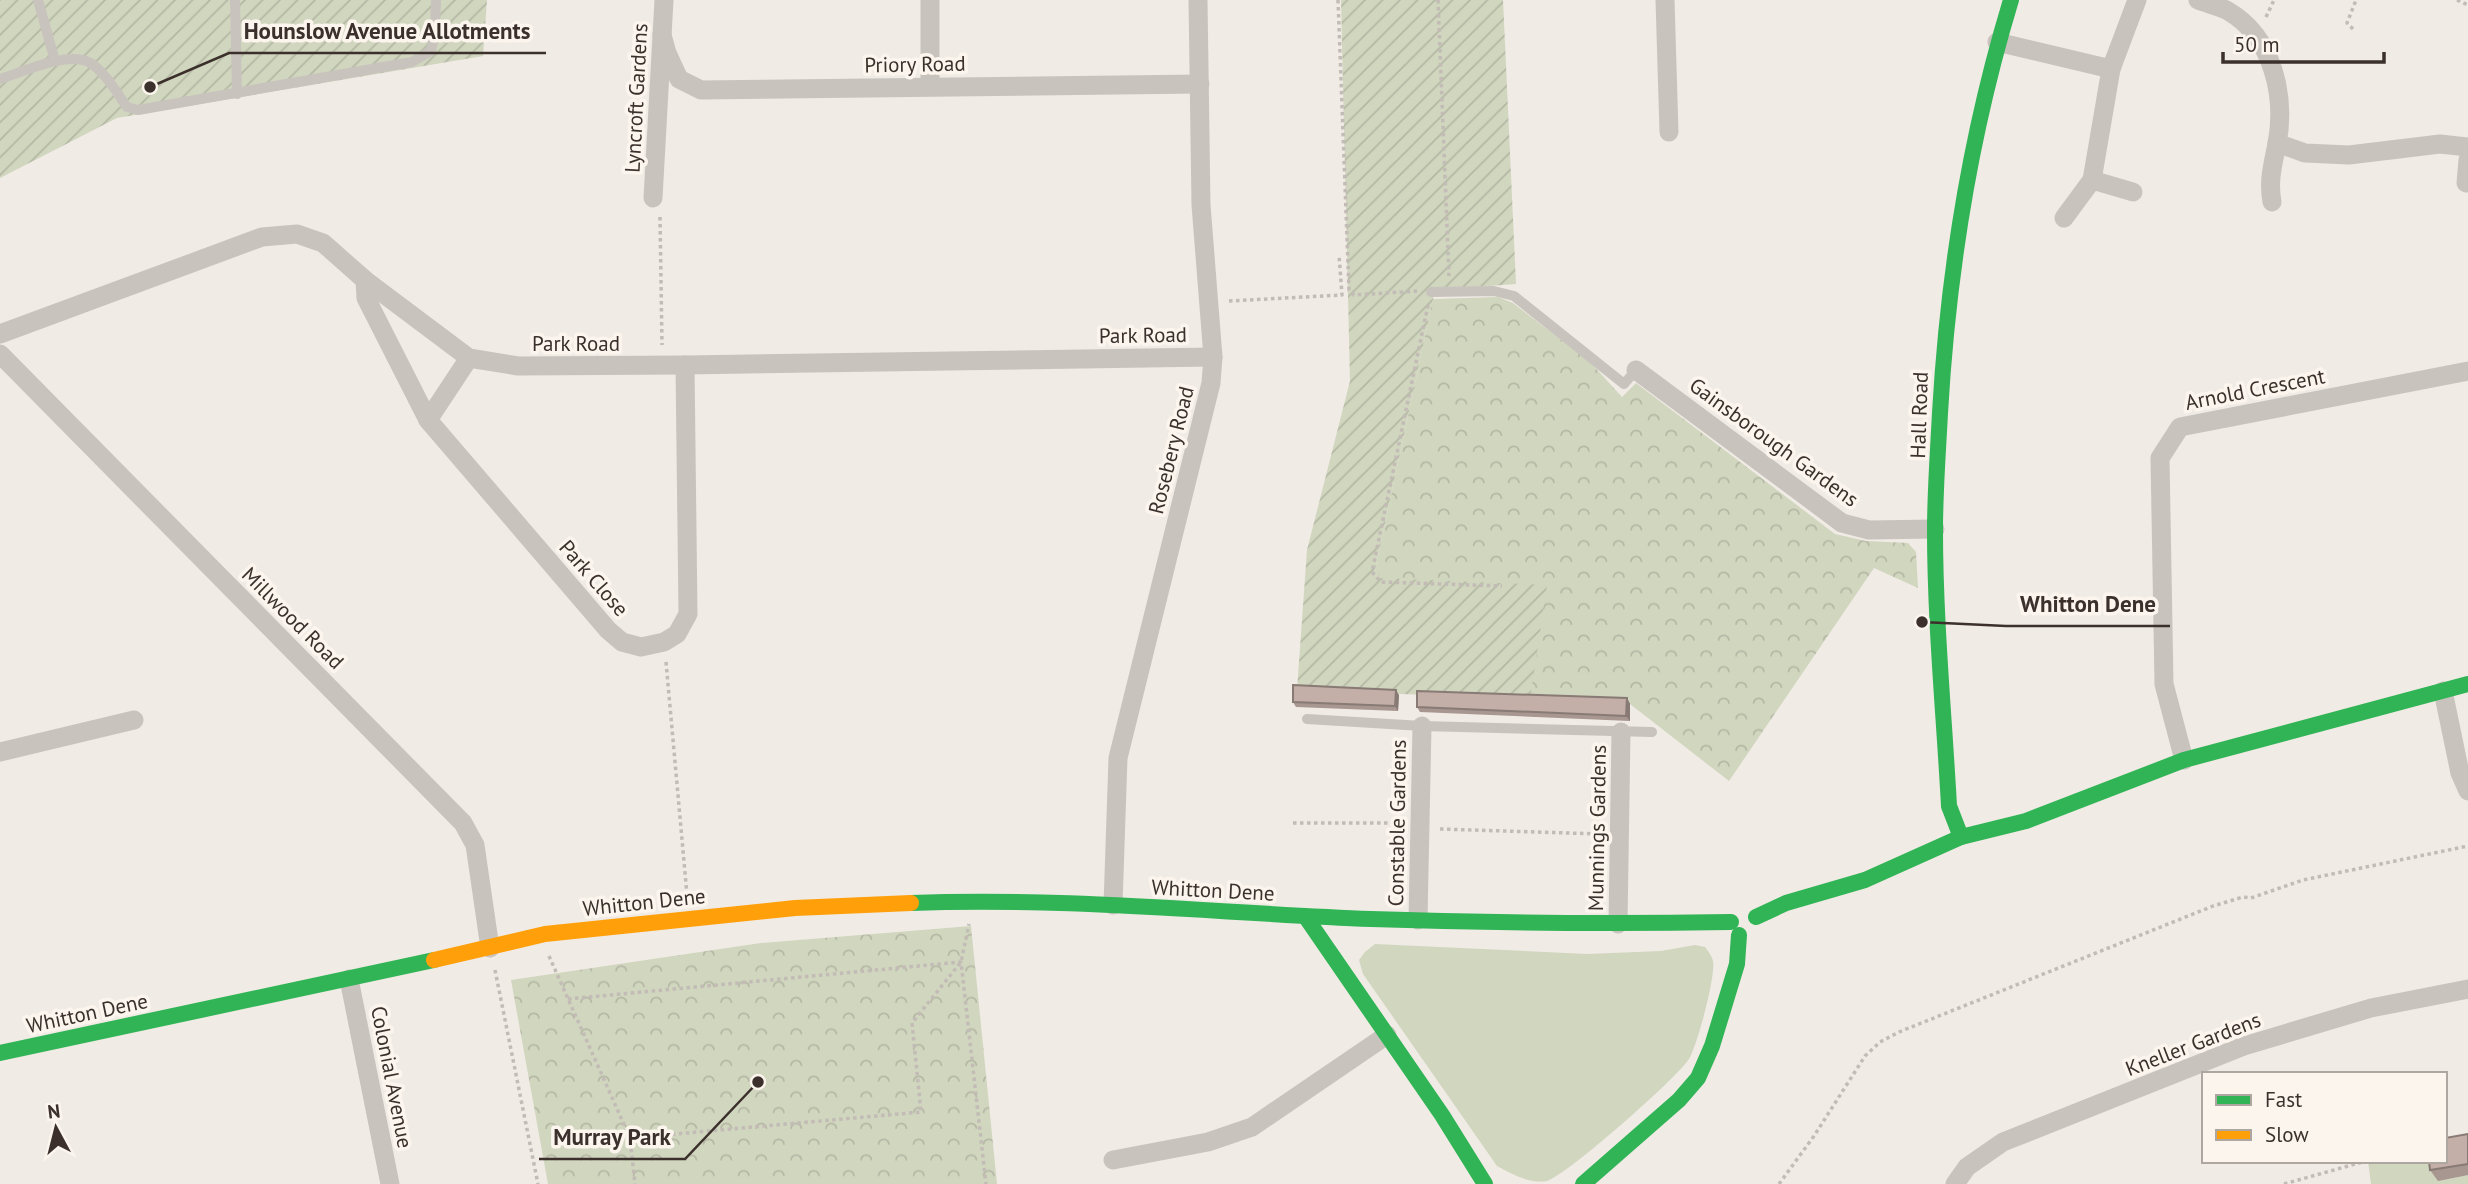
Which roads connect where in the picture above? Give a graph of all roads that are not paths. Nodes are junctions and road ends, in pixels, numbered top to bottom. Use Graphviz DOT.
graph roads {
  1 [pos="38,0"];
  2 [pos="235,0"];
  3 [pos="436,0"];
  4 [pos="664,0"];
  5 [pos="930,0"];
  6 [pos="1198,0"];
  7 [pos="1665,0"];
  8 [pos="2011,0"];
  9 [pos="2137,0"];
  10 [pos="2198,0"];
  11 [pos="662,35"];
  12 [pos="1997,42"];
  13 [pos="55,61"];
  14 [pos="2111,69"];
  15 [pos="0,79"];
  16 [pos="1200,84"];
  17 [pos="930,86"];
  18 [pos="237,94"];
  19 [pos="1669,132"];
  20 [pos="2277,143"];
  21 [pos="2468,147"];
  22 [pos="2468,160"];
  23 [pos="2092,180"];
  24 [pos="2466,183"];
  25 [pos="2133,192"];
  26 [pos="653,198"];
  27 [pos="2272,202"];
  28 [pos="2064,218"];
  29 [pos="365,280"];
  30 [pos="1430,294"];
  31 [pos="0,334"];
  32 [pos="0,354"];
  33 [pos="1213,357"];
  34 [pos="469,358"];
  35 [pos="685,365"];
  36 [pos="1636,370"];
  37 [pos="2468,371"];
  38 [pos="428,419"];
  39 [pos="1935,529"];
  40 [pos="2468,684"];
  41 [pos="2443,691"];
  42 [pos="1307,719"];
  43 [pos="134,720"];
  44 [pos="1422,726"];
  45 [pos="1621,732"];
  46 [pos="1653,732"];
  47 [pos="0,752"];
  48 [pos="2184,760"];
  49 [pos="2468,792"];
  50 [pos="1961,837"];
  51 [pos="1113,905"];
  52 [pos="1305,916"];
  53 [pos="1418,920"];
  54 [pos="1618,924"];
  55 [pos="1735,929"];
  56 [pos="490,948"];
  57 [pos="349,979"];
  58 [pos="2468,989"];
  59 [pos="1387,1035"];
  60 [pos="0,1053"];
  61 [pos="1113,1160"];
  62 [pos="390,1184"];
  63 [pos="1485,1184"];
  64 [pos="1583,1184"];
  65 [pos="1955,1184"];
  1 -- 13 [label="lane"];
  2 -- 18 [label="lane"];
  3 -- 18 [label="lane"];
  4 -- 11 [label="street, Lyncroft Gardens"];
  5 -- 17 [label="street"];
  6 -- 16 [label="street, Rosebery Road"];
  7 -- 19 [label="street"];
  8 -- 12 [label="street, Hall Road"];
  9 -- 14 [label="street"];
  10 -- 20 [label="street"];
  11 -- 17 [label="street, Priory Road"];
  11 -- 26 [label="street, Lyncroft Gardens"];
  12 -- 14 [label="street"];
  12 -- 39 [label="street, Hall Road"];
  13 -- 15 [label="lane"];
  13 -- 18 [label="lane"];
  14 -- 23 [label="street"];
  16 -- 17 [label="street, Priory Road"];
  16 -- 33 [label="street, Rosebery Road"];
  20 -- 21 [label="street"];
  20 -- 27 [label="street"];
  22 -- 24 [label="street"];
  23 -- 25 [label="street"];
  23 -- 28 [label="street"];
  29 -- 31 [label="street, Park Road"];
  29 -- 34 [label="street, Park Road"];
  29 -- 38 [label="street, Park Close"];
  30 -- 36 [label="lane"];
  32 -- 56 [label="street, Millwood Road"];
  33 -- 35 [label="street, Park Road"];
  33 -- 51 [label="street, Rosebery Road"];
  34 -- 35 [label="street, Park Road"];
  34 -- 38 [label="street"];
  35 -- 38 [label="street, Park Close"];
  36 -- 39 [label="street, Gainsborough Gardens"];
  37 -- 48 [label="street, Arnold Crescent"];
  39 -- 50 [label="street, Hall Road"];
  40 -- 41 [label="street"];
  41 -- 48 [label="street"];
  41 -- 49 [label="street"];
  42 -- 44 [label="lane"];
  43 -- 47 [label="street"];
  44 -- 45 [label="lane"];
  44 -- 53 [label="street, Constable Gardens"];
  45 -- 46 [label="lane"];
  45 -- 54 [label="street, Munnings Gardens"];
  48 -- 50 [label="street"];
  50 -- 55 [label="street"];
  51 -- 52 [label="street, Whitton Dene"];
  51 -- 56 [label="street, Whitton Dene"];
  52 -- 53 [label="street, Whitton Dene"];
  52 -- 59 [label="street"];
  53 -- 54 [label="street, Whitton Dene"];
  54 -- 55 [label="street, Whitton Dene"];
  55 -- 64 [label="street"];
  56 -- 57 [label="street, Whitton Dene"];
  57 -- 60 [label="street, Whitton Dene"];
  57 -- 62 [label="street, Colonial Avenue"];
  58 -- 65 [label="street, Kneller Gardens"];
  59 -- 61 [label="street"];
  59 -- 63 [label="street"];
}
